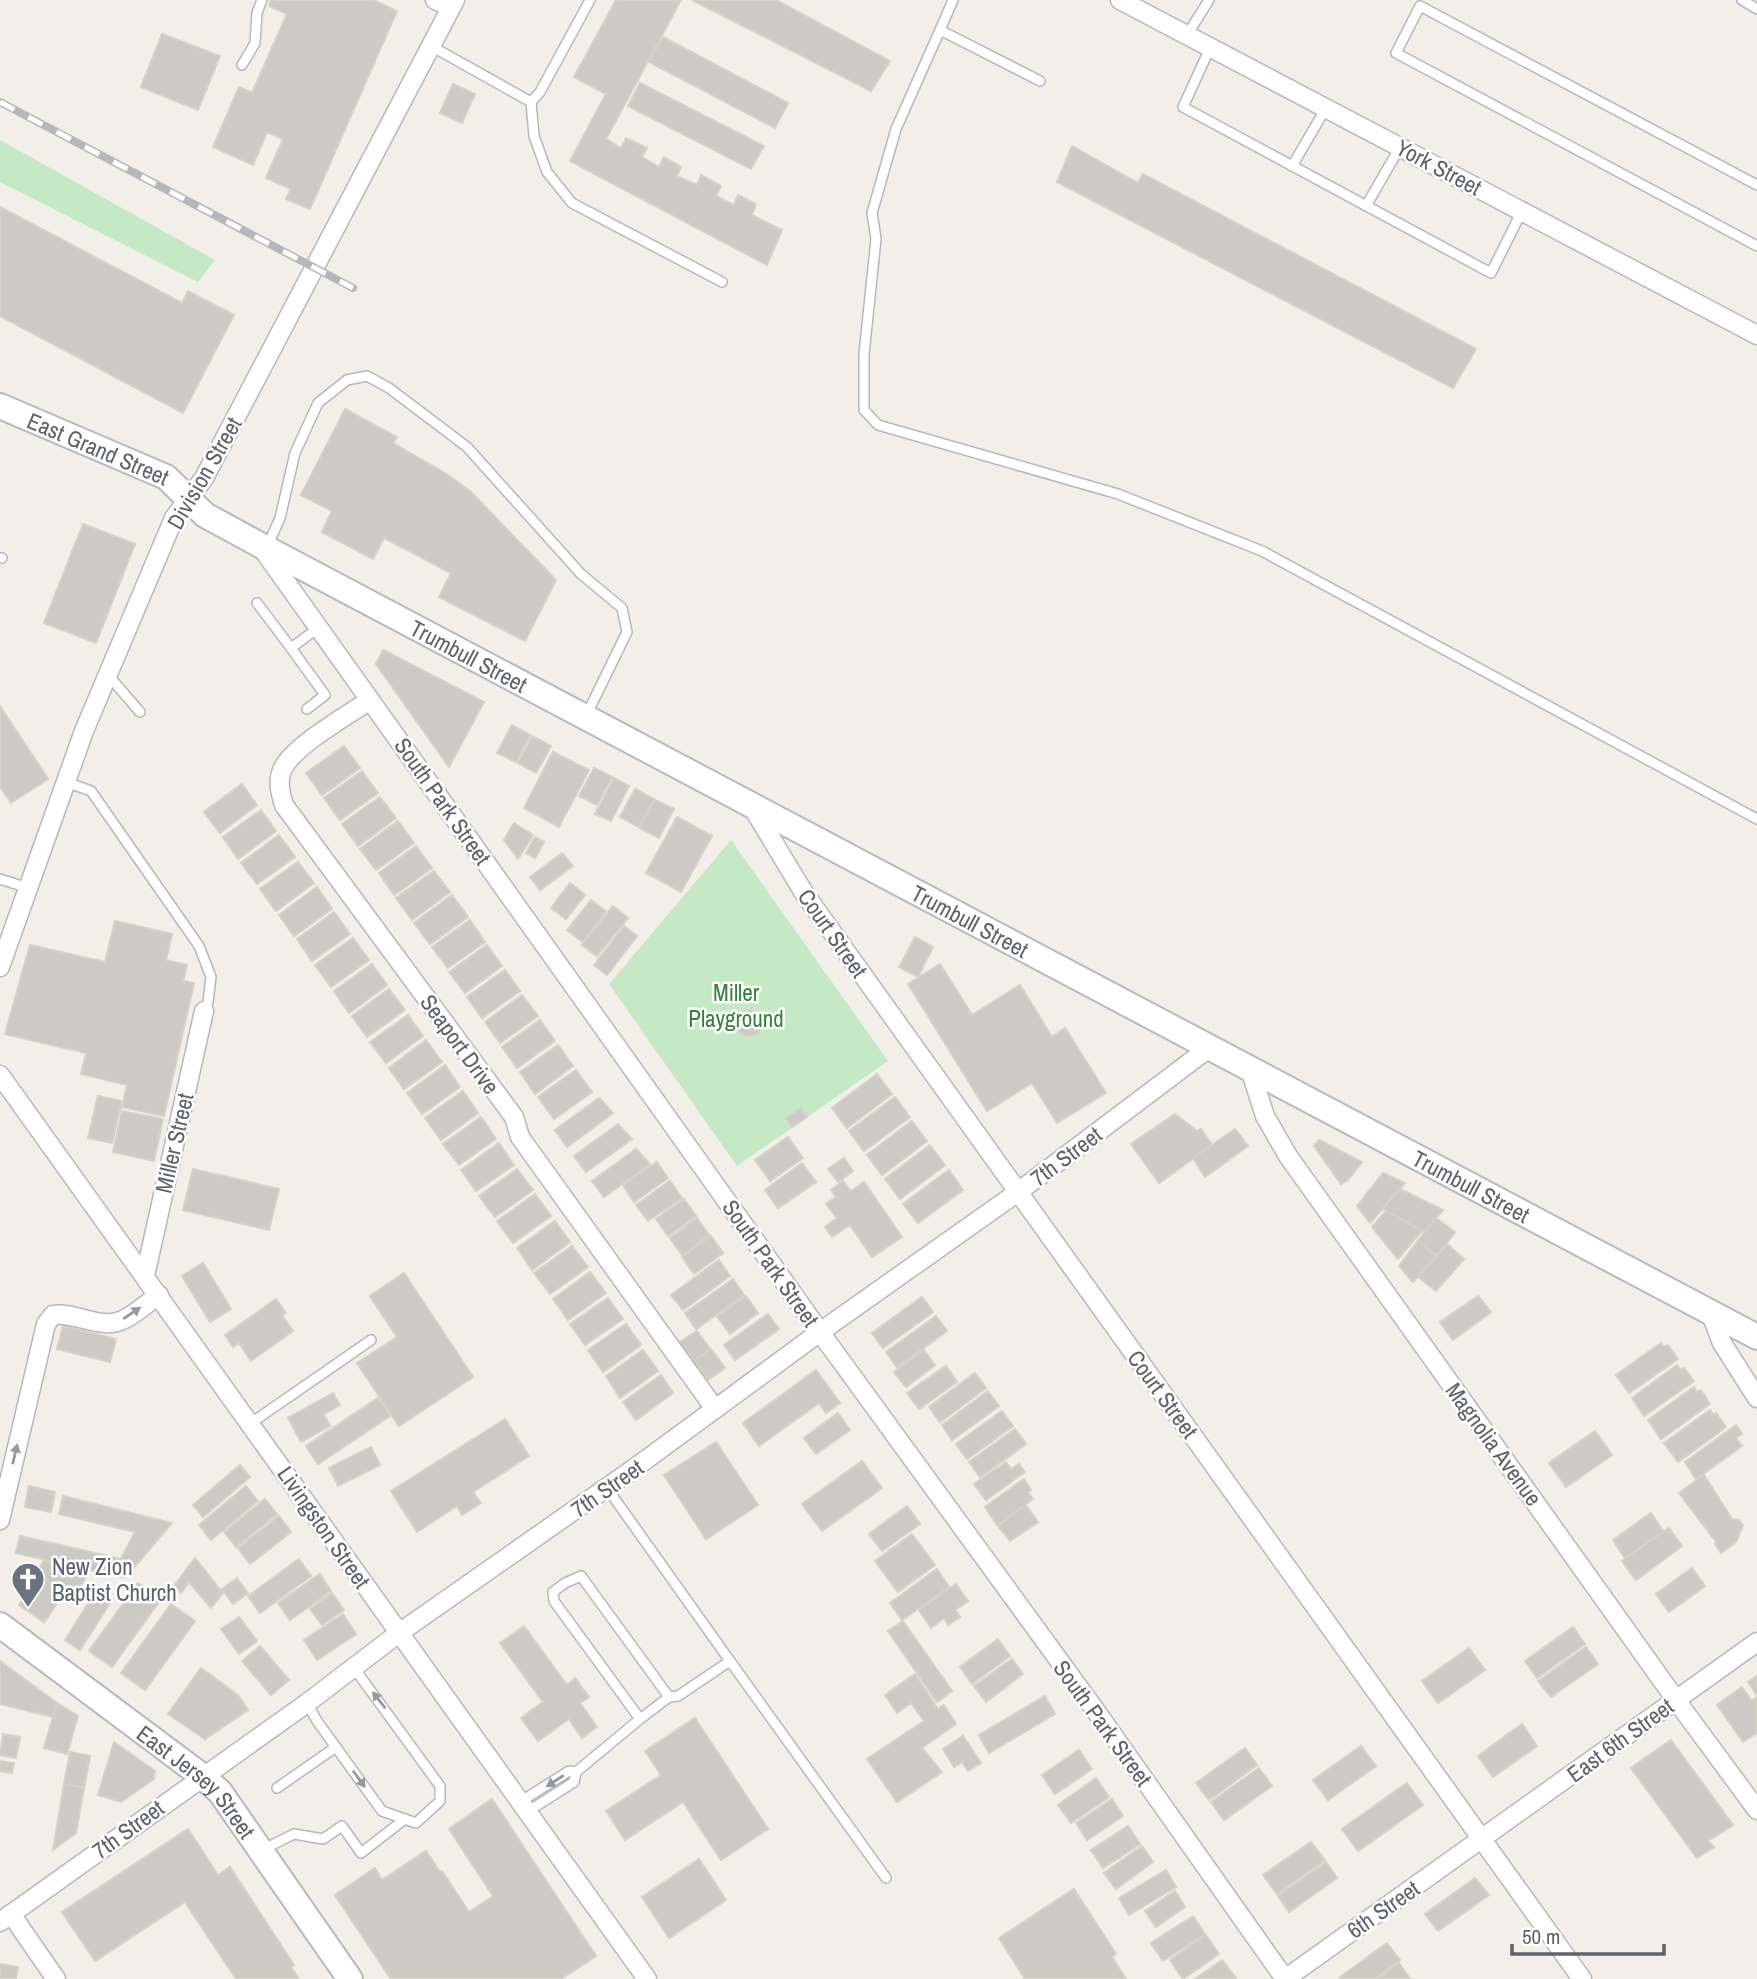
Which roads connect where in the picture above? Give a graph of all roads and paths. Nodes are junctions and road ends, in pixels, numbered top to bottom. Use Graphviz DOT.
graph roads {
  1 [pos="262,0"];
  2 [pos="590,0"];
  3 [pos="953,0"];
  4 [pos="1120,0"];
  5 [pos="1209,0"];
  6 [pos="1742,0"];
  7 [pos="447,2"];
  8 [pos="1757,9"];
  9 [pos="940,30"];
  10 [pos="1187,36"];
  11 [pos="431,46"];
  12 [pos="1210,48"];
  13 [pos="242,65"];
  14 [pos="1040,81"];
  15 [pos="531,102"];
  16 [pos="1326,108"];
  17 [pos="1400,147"];
  18 [pos="1292,166"];
  19 [pos="1757,185"];
  20 [pos="1366,206"];
  21 [pos="1522,211"];
  22 [pos="1757,246"];
  23 [pos="722,282"];
  24 [pos="1757,335"];
  25 [pos="0,406"];
  26 [pos="188,499"];
  27 [pos="263,547"];
  28 [pos="257,603"];
  29 [pos="318,628"];
  30 [pos="291,648"];
  31 [pos="108,676"];
  32 [pos="370,700"];
  33 [pos="307,709"];
  34 [pos="140,712"];
  35 [pos="586,717"];
  36 [pos="66,782"];
  37 [pos="750,804"];
  38 [pos="1757,819"];
  39 [pos="0,879"];
  40 [pos="28,888"];
  41 [pos="0,967"];
  42 [pos="204,1011"];
  43 [pos="1209,1048"];
  44 [pos="1250,1069"];
  45 [pos="0,1075"];
  46 [pos="1017,1192"];
  47 [pos="145,1276"];
  48 [pos="159,1294"];
  49 [pos="1710,1311"];
  50 [pos="820,1332"];
  51 [pos="1757,1337"];
  52 [pos="371,1340"];
  53 [pos="1757,1398"];
  54 [pos="715,1409"];
  55 [pos="251,1423"];
  56 [pos="607,1488"];
  57 [pos="0,1520"];
  58 [pos="0,1625"];
  59 [pos="399,1633"];
  60 [pos="1757,1642"];
  61 [pos="730,1661"];
  62 [pos="355,1668"];
  63 [pos="669,1697"];
  64 [pos="1676,1700"];
  65 [pos="307,1703"];
  66 [pos="640,1719"];
  67 [pos="335,1746"];
  68 [pos="202,1776"];
  69 [pos="277,1788"];
  70 [pos="524,1807"];
  71 [pos="1757,1810"];
  72 [pos="405,1819"];
  73 [pos="1482,1839"];
  74 [pos="261,1851"];
  75 [pos="886,1878"];
  76 [pos="5,1918"];
  77 [pos="56,1979"];
  78 [pos="350,1979"];
  79 [pos="647,1979"];
  80 [pos="1285,1979"];
  81 [pos="1582,1979"];
  1 -- 13 [label="lane"];
  2 -- 15 [label="lane"];
  3 -- 9 [label="lane"];
  4 -- 10 [label="street, York Street"];
  5 -- 10 [label="lane"];
  6 -- 8 [label="lane"];
  7 -- 11 [label="street, Division Street"];
  9 -- 14 [label="lane"];
  9 -- 38 [label="lane"];
  10 -- 12 [label="street, York Street"];
  11 -- 15 [label="lane"];
  11 -- 26 [label="street, Division Street"];
  12 -- 16 [label="street, York Street"];
  12 -- 18 [label="lane"];
  15 -- 23 [label="lane"];
  16 -- 17 [label="street, York Street"];
  16 -- 18 [label="lane"];
  17 -- 20 [label="lane"];
  17 -- 21 [label="street, York Street"];
  18 -- 20 [label="lane"];
  19 -- 22 [label="lane"];
  20 -- 21 [label="lane"];
  21 -- 24 [label="street, York Street"];
  25 -- 26 [label="street, East Grand Street"];
  26 -- 27 [label="street, Trumbull Street"];
  26 -- 31 [label="street, Division Street"];
  27 -- 29 [label="street, South Park Street"];
  27 -- 35 [label="street, Trumbull Street"];
  27 -- 35 [label="lane"];
  28 -- 30 [label="lane"];
  29 -- 30 [label="lane"];
  29 -- 32 [label="street, South Park Street"];
  30 -- 33 [label="lane"];
  31 -- 34 [label="lane"];
  31 -- 36 [label="street, Division Street"];
  32 -- 50 [label="street, South Park Street"];
  32 -- 54 [label="street, Seaport Drive"];
  35 -- 37 [label="street, Trumbull Street"];
  36 -- 40 [label="street, Division Street"];
  36 -- 42 [label="lane"];
  37 -- 43 [label="street, Trumbull Street"];
  37 -- 46 [label="street, Court Street"];
  39 -- 40 [label="lane"];
  40 -- 41 [label="street, Division Street"];
  42 -- 47 [label="street, Miller Street"];
  43 -- 44 [label="street, Trumbull Street"];
  43 -- 46 [label="street, 7th Street"];
  44 -- 49 [label="street, Trumbull Street"];
  44 -- 64 [label="street, Magnolia Avenue"];
  45 -- 47 [label="street, Livingston Street"];
  46 -- 50 [label="street, 7th Street"];
  46 -- 73 [label="street, Court Street"];
  47 -- 48 [label="street, Livingston Street"];
  48 -- 55 [label="street, Livingston Street"];
  57 -- 48 [label="street, one-way"];
  49 -- 51 [label="street, Trumbull Street"];
  49 -- 53 [label="street"];
  50 -- 54 [label="street, 7th Street"];
  50 -- 80 [label="street, South Park Street"];
  52 -- 55 [label="lane"];
  54 -- 56 [label="street, 7th Street"];
  55 -- 59 [label="street, Livingston Street"];
  56 -- 59 [label="street, 7th Street"];
  56 -- 61 [label="lane"];
  58 -- 68 [label="street, East Jersey Street"];
  59 -- 62 [label="street, 7th Street"];
  59 -- 70 [label="street, Livingston Street"];
  60 -- 64 [label="street, East 6th Street"];
  61 -- 63 [label="lane"];
  61 -- 75 [label="lane"];
  62 -- 65 [label="street, 7th Street"];
  72 -- 62 [label="lane, one-way"];
  63 -- 66 [label="lane"];
  63 -- 66 [label="lane"];
  64 -- 71 [label="street, Magnolia Avenue"];
  64 -- 73 [label="street, East 6th Street"];
  65 -- 67 [label="lane"];
  65 -- 68 [label="street, 7th Street"];
  66 -- 70 [label="lane"];
  67 -- 69 [label="lane"];
  67 -- 72 [label="lane, one-way"];
  68 -- 74 [label="street, East Jersey Street"];
  68 -- 76 [label="street, 7th Street"];
  70 -- 79 [label="street, Livingston Street"];
  72 -- 74 [label="lane"];
  73 -- 80 [label="street, 6th Street"];
  73 -- 81 [label="street, Court Street"];
  74 -- 78 [label="street, East Jersey Street"];
  76 -- 77 [label="street"];
}
